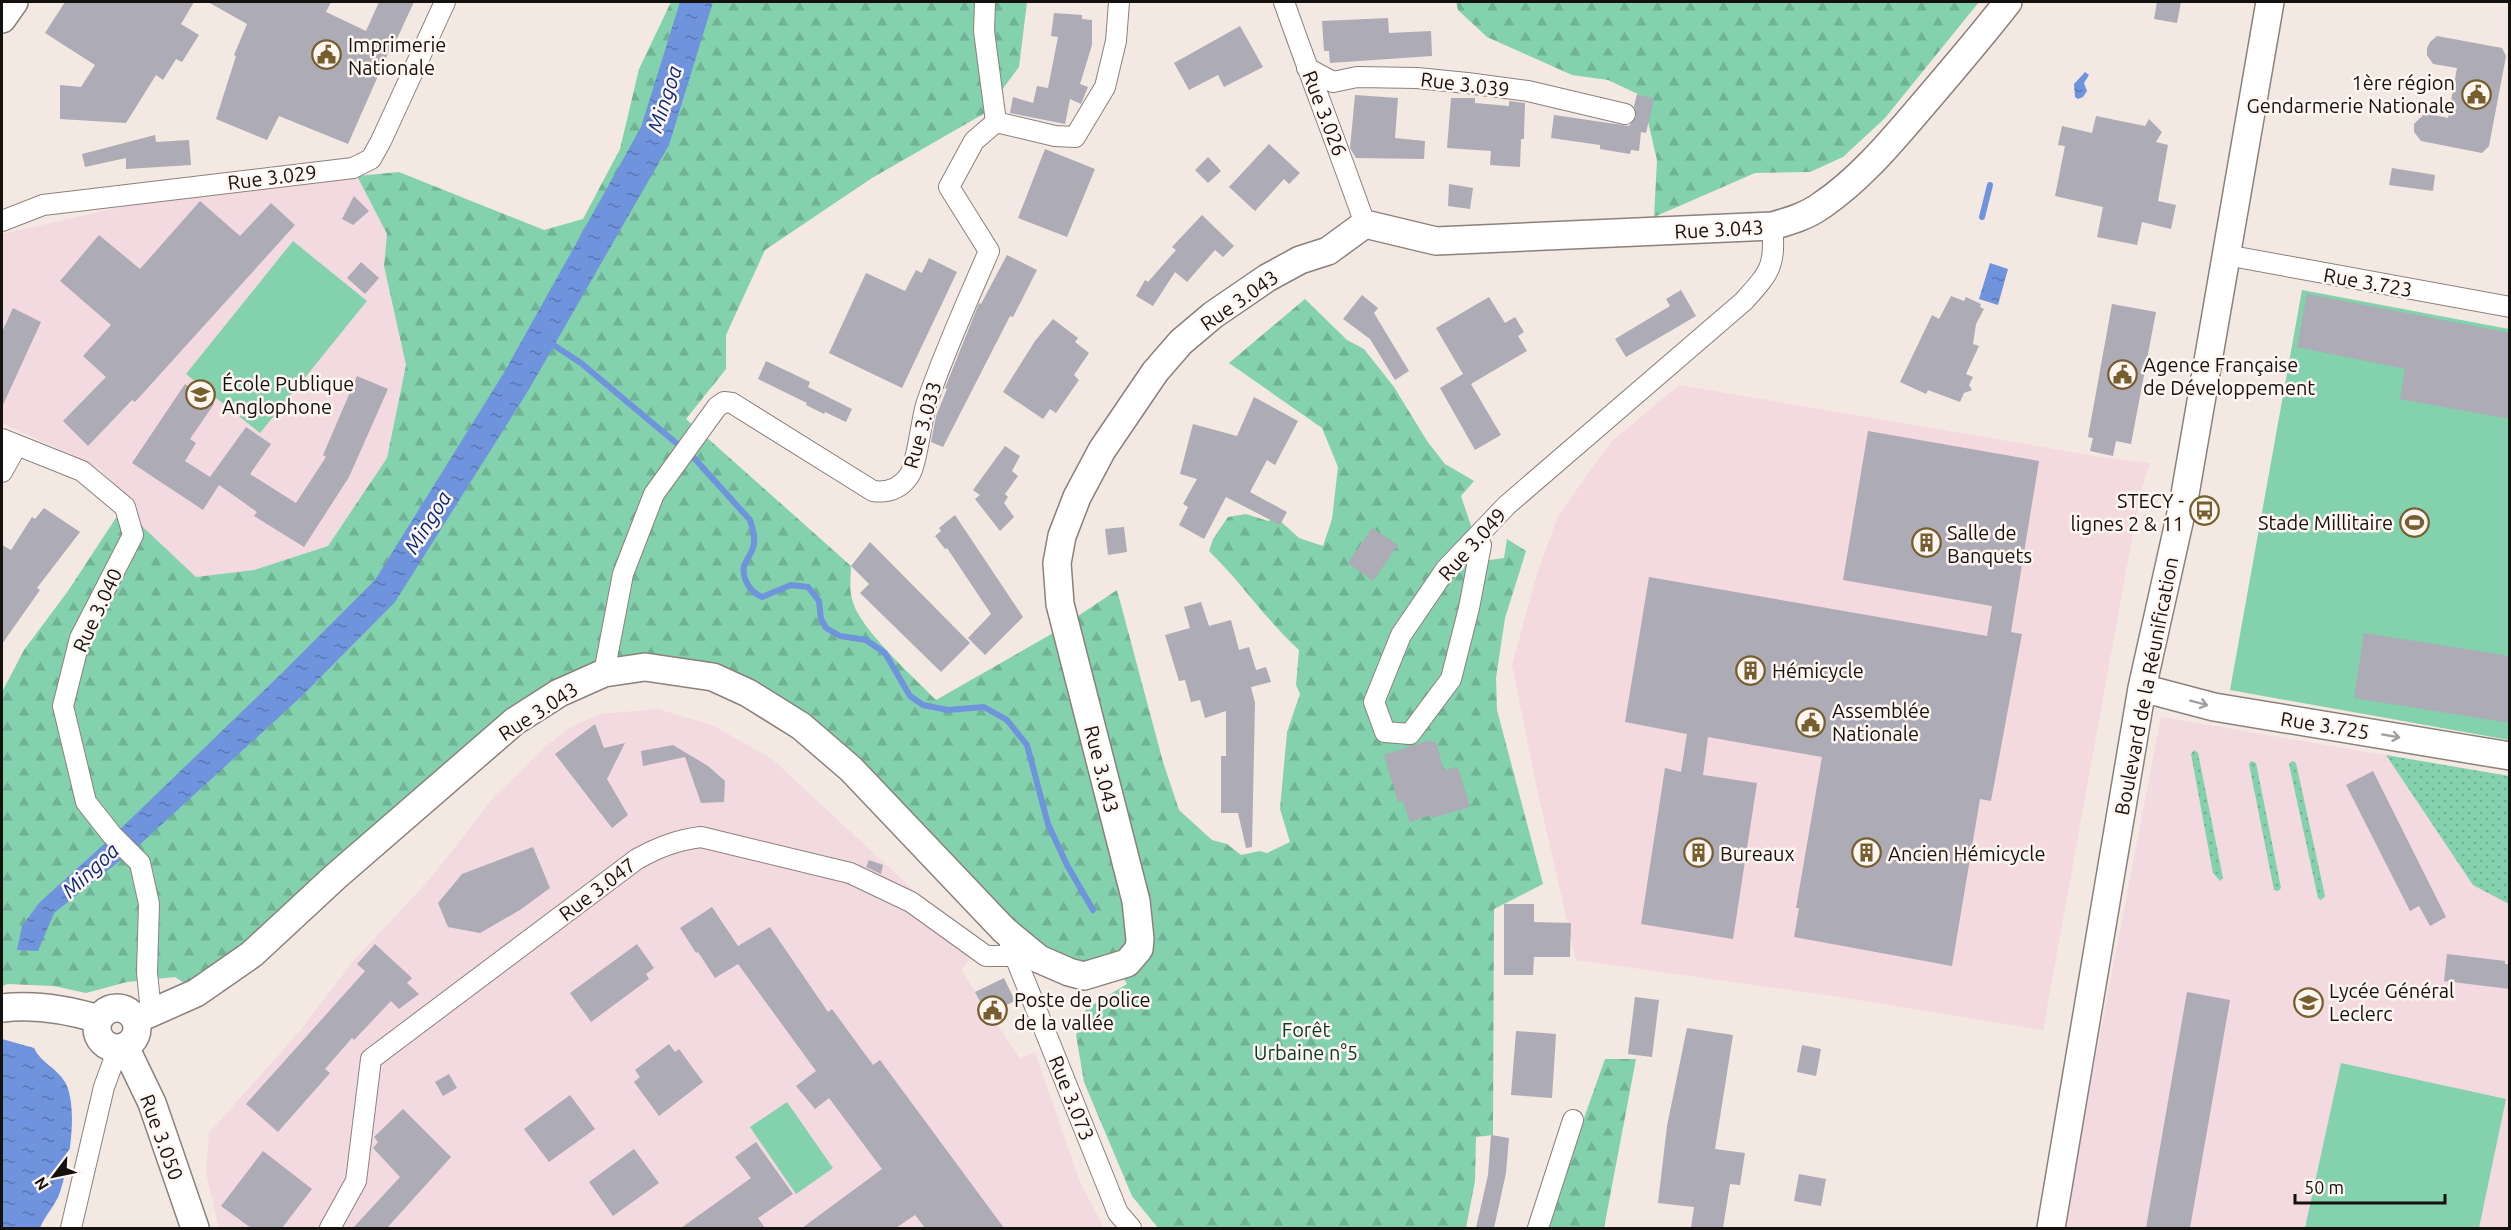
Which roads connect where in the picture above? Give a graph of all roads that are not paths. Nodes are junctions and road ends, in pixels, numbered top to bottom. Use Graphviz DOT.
graph roads {
  1 [pos="14,2"];
  2 [pos="445,2"];
  3 [pos="985,2"];
  4 [pos="1119,2"];
  5 [pos="1284,2"];
  6 [pos="2008,2"];
  7 [pos="2270,2"];
  8 [pos="2,19"];
  9 [pos="1307,68"];
  10 [pos="1625,114"];
  11 [pos="996,122"];
  12 [pos="2,221"];
  13 [pos="1365,224"];
  14 [pos="1772,226"];
  15 [pos="2226,255"];
  16 [pos="2510,307"];
  17 [pos="9,443"];
  18 [pos="2,472"];
  19 [pos="1481,545"];
  20 [pos="604,672"];
  21 [pos="2142,688"];
  22 [pos="2510,756"];
  23 [pos="1004,930"];
  24 [pos="1015,956"];
  25 [pos="10,1007"];
  26 [pos="143,1017"];
  27 [pos="99,1019"];
  28 [pos="121,1048"];
  29 [pos="1574,1120"];
  30 [pos="71,1228"];
  31 [pos="195,1228"];
  32 [pos="330,1228"];
  33 [pos="1131,1228"];
  34 [pos="1538,1228"];
  35 [pos="2051,1228"];
  1 -- 8 [label="street"];
  2 -- 12 [label="street, Rue 3.029"];
  3 -- 11 [label="street"];
  4 -- 11 [label="street"];
  5 -- 9 [label="street, Rue 3.026"];
  6 -- 14 [label="street, Rue 3.043"];
  7 -- 15 [label="street, Boulevard de la Réunification"];
  9 -- 10 [label="street, Rue 3.039"];
  9 -- 13 [label="street, Rue 3.026"];
  11 -- 20 [label="street, Rue 3.033"];
  13 -- 14 [label="street, Rue 3.043"];
  13 -- 23 [label="street, Rue 3.043"];
  14 -- 19 [label="street, Rue 3.049"];
  15 -- 16 [label="street, Rue 3.723"];
  15 -- 21 [label="street, Boulevard de la Réunification"];
  17 -- 18 [label="street"];
  17 -- 26 [label="street, Rue 3.040"];
  20 -- 23 [label="street, Rue 3.043"];
  20 -- 26 [label="street, Rue 3.043"];
  21 -- 22 [label="street, Rue 3.725, one-way"];
  21 -- 35 [label="street, Boulevard de la Réunification"];
  23 -- 24 [label="street, Rue 3.073"];
  24 -- 32 [label="street, Rue 3.047"];
  24 -- 33 [label="street, Rue 3.073"];
  25 -- 27 [label="street"];
  26 -- 27 [label="street"];
  26 -- 28 [label="street"];
  27 -- 28 [label="street"];
  28 -- 30 [label="street"];
  28 -- 31 [label="street, Rue 3.050"];
  29 -- 34 [label="street"];
}
